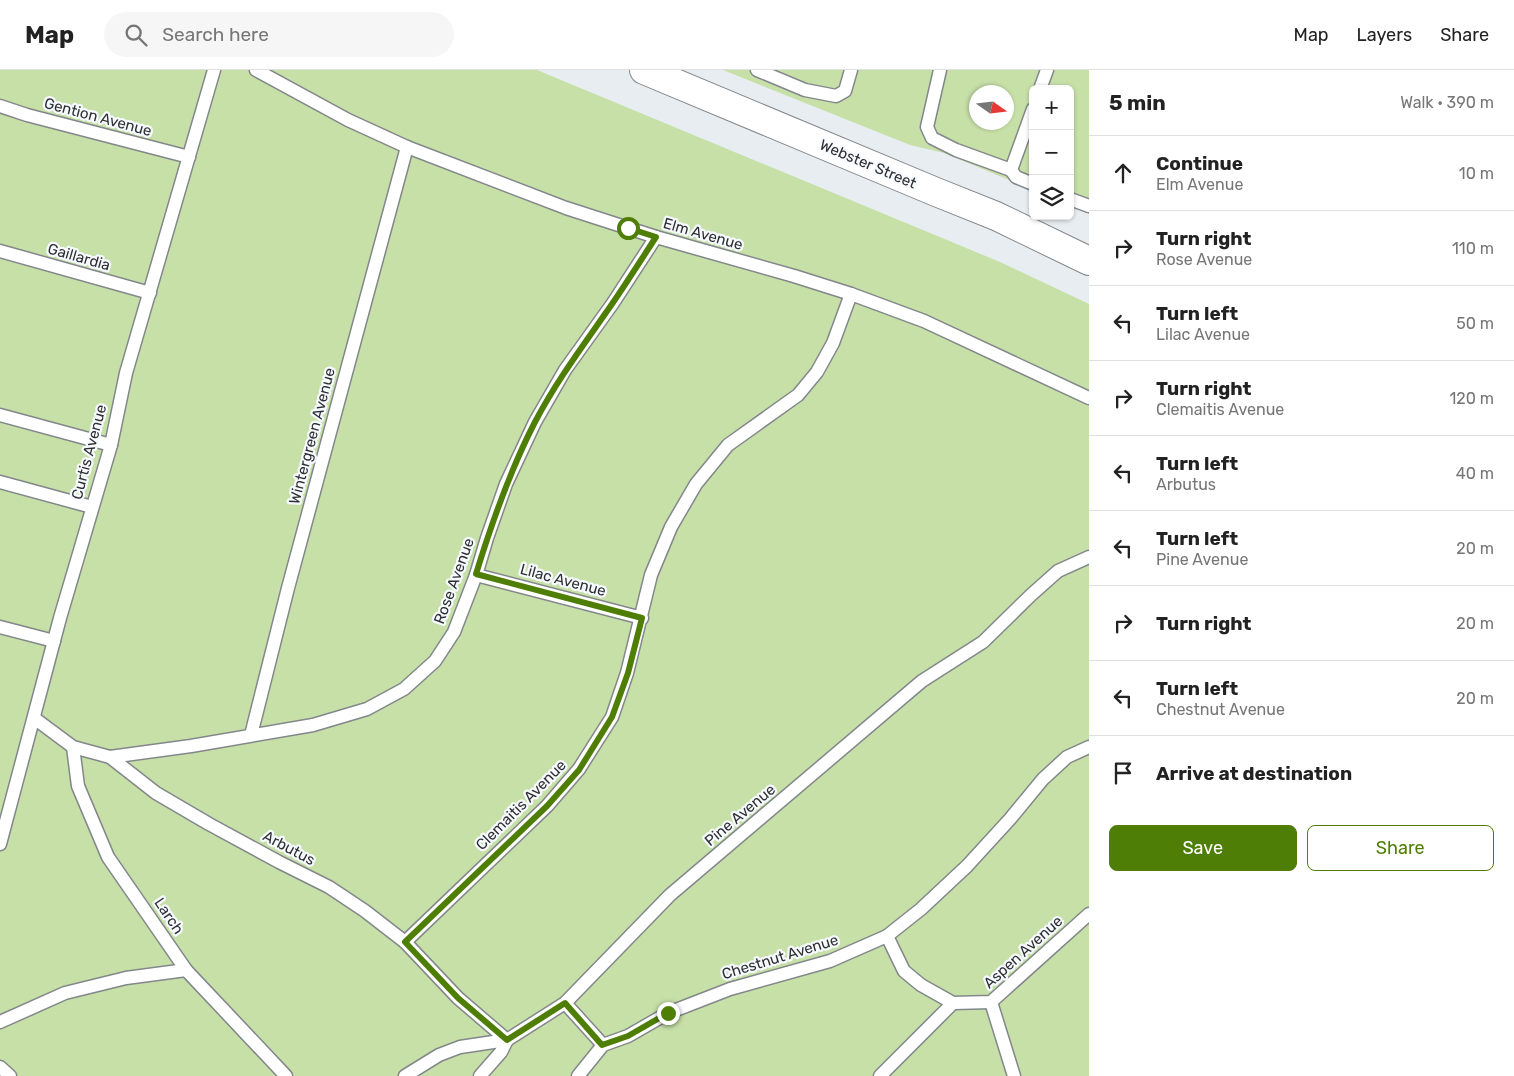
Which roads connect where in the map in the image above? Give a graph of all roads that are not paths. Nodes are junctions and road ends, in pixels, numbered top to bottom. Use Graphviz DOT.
graph roads {
  1 [pos="214,70"];
  2 [pos="256,70"];
  3 [pos="644,70"];
  4 [pos="757,70"];
  5 [pos="851,70"];
  6 [pos="940,70"];
  7 [pos="1047,70"];
  8 [pos="1041,85"];
  9 [pos="0,106"];
  10 [pos="1029,120"];
  11 [pos="406,147"];
  12 [pos="189,157"];
  13 [pos="1011,170"];
  14 [pos="1029,182"];
  15 [pos="1074,200"];
  16 [pos="1089,206"];
  17 [pos="656,237"];
  18 [pos="0,252"];
  19 [pos="1089,261"];
  20 [pos="150,293"];
  21 [pos="851,294"];
  22 [pos="1089,398"];
  23 [pos="0,415"];
  24 [pos="110,445"];
  25 [pos="0,482"];
  26 [pos="92,507"];
  27 [pos="1089,557"];
  28 [pos="476,574"];
  29 [pos="642,618"];
  30 [pos="0,627"];
  31 [pos="54,641"];
  32 [pos="34,718"];
  33 [pos="251,736"];
  34 [pos="73,747"];
  35 [pos="1089,747"];
  36 [pos="110,757"];
  37 [pos="3,819"];
  38 [pos="0,844"];
  39 [pos="1089,914"];
  40 [pos="886,936"];
  41 [pos="405,942"];
  42 [pos="186,970"];
  43 [pos="991,1002"];
  44 [pos="565,1003"];
  45 [pos="953,1003"];
  46 [pos="0,1022"];
  47 [pos="507,1040"];
  48 [pos="602,1045"];
  49 [pos="0,1067"];
  50 [pos="10,1076"];
  51 [pos="286,1076"];
  52 [pos="405,1076"];
  53 [pos="480,1076"];
  54 [pos="578,1076"];
  55 [pos="880,1076"];
  56 [pos="1014,1076"];
  1 -- 12 [label="lane, Curtis Avenue"];
  2 -- 11 [label="lane, Elm Avenue"];
  3 -- 19 [label="main road, Webster Street"];
  4 -- 5 [label="lane"];
  6 -- 13 [label="lane"];
  7 -- 8 [label="lane"];
  9 -- 12 [label="lane, Gention Avenue"];
  10 -- 13 [label="lane"];
  11 -- 17 [label="lane, Elm Avenue"];
  11 -- 33 [label="lane, Wintergreen Avenue"];
  12 -- 20 [label="lane, Curtis Avenue"];
  13 -- 14 [label="lane"];
  15 -- 16 [label="lane"];
  17 -- 21 [label="lane, Elm Avenue"];
  17 -- 28 [label="lane, Rose Avenue"];
  18 -- 20 [label="lane, Gaillardia"];
  20 -- 24 [label="lane, Curtis Avenue"];
  21 -- 22 [label="lane, Elm Avenue"];
  21 -- 29 [label="lane, Clemaitis Avenue"];
  23 -- 24 [label="lane"];
  24 -- 26 [label="lane, Curtis Avenue"];
  25 -- 26 [label="lane"];
  26 -- 31 [label="lane, Curtis Avenue"];
  27 -- 44 [label="lane, Pine Avenue"];
  28 -- 29 [label="lane, Lilac Avenue"];
  28 -- 33 [label="lane, Rose Avenue"];
  29 -- 41 [label="lane, Clemaitis Avenue"];
  30 -- 31 [label="lane"];
  31 -- 32 [label="lane, Curtis Avenue"];
  32 -- 34 [label="lane, Arbutus"];
  32 -- 37 [label="lane, Curtis Avenue"];
  33 -- 36 [label="lane, Rose Avenue"];
  34 -- 36 [label="lane, Arbutus"];
  34 -- 42 [label="lane, Larch"];
  35 -- 40 [label="lane, Chestnut Avenue"];
  36 -- 41 [label="lane, Arbutus"];
  37 -- 38 [label="lane, Curtis Avenue"];
  39 -- 43 [label="lane, Aspen Avenue"];
  40 -- 45 [label="lane"];
  40 -- 48 [label="lane, Chestnut Avenue"];
  41 -- 47 [label="lane, Arbutus"];
  42 -- 46 [label="lane"];
  42 -- 51 [label="lane, Larch"];
  43 -- 45 [label="lane, Aspen Avenue"];
  43 -- 56 [label="lane"];
  44 -- 47 [label="lane, Pine Avenue"];
  44 -- 48 [label="lane"];
  45 -- 55 [label="lane"];
  47 -- 52 [label="lane, Pine Avenue"];
  47 -- 53 [label="lane"];
  48 -- 54 [label="lane"];
  49 -- 50 [label="lane"];
}
